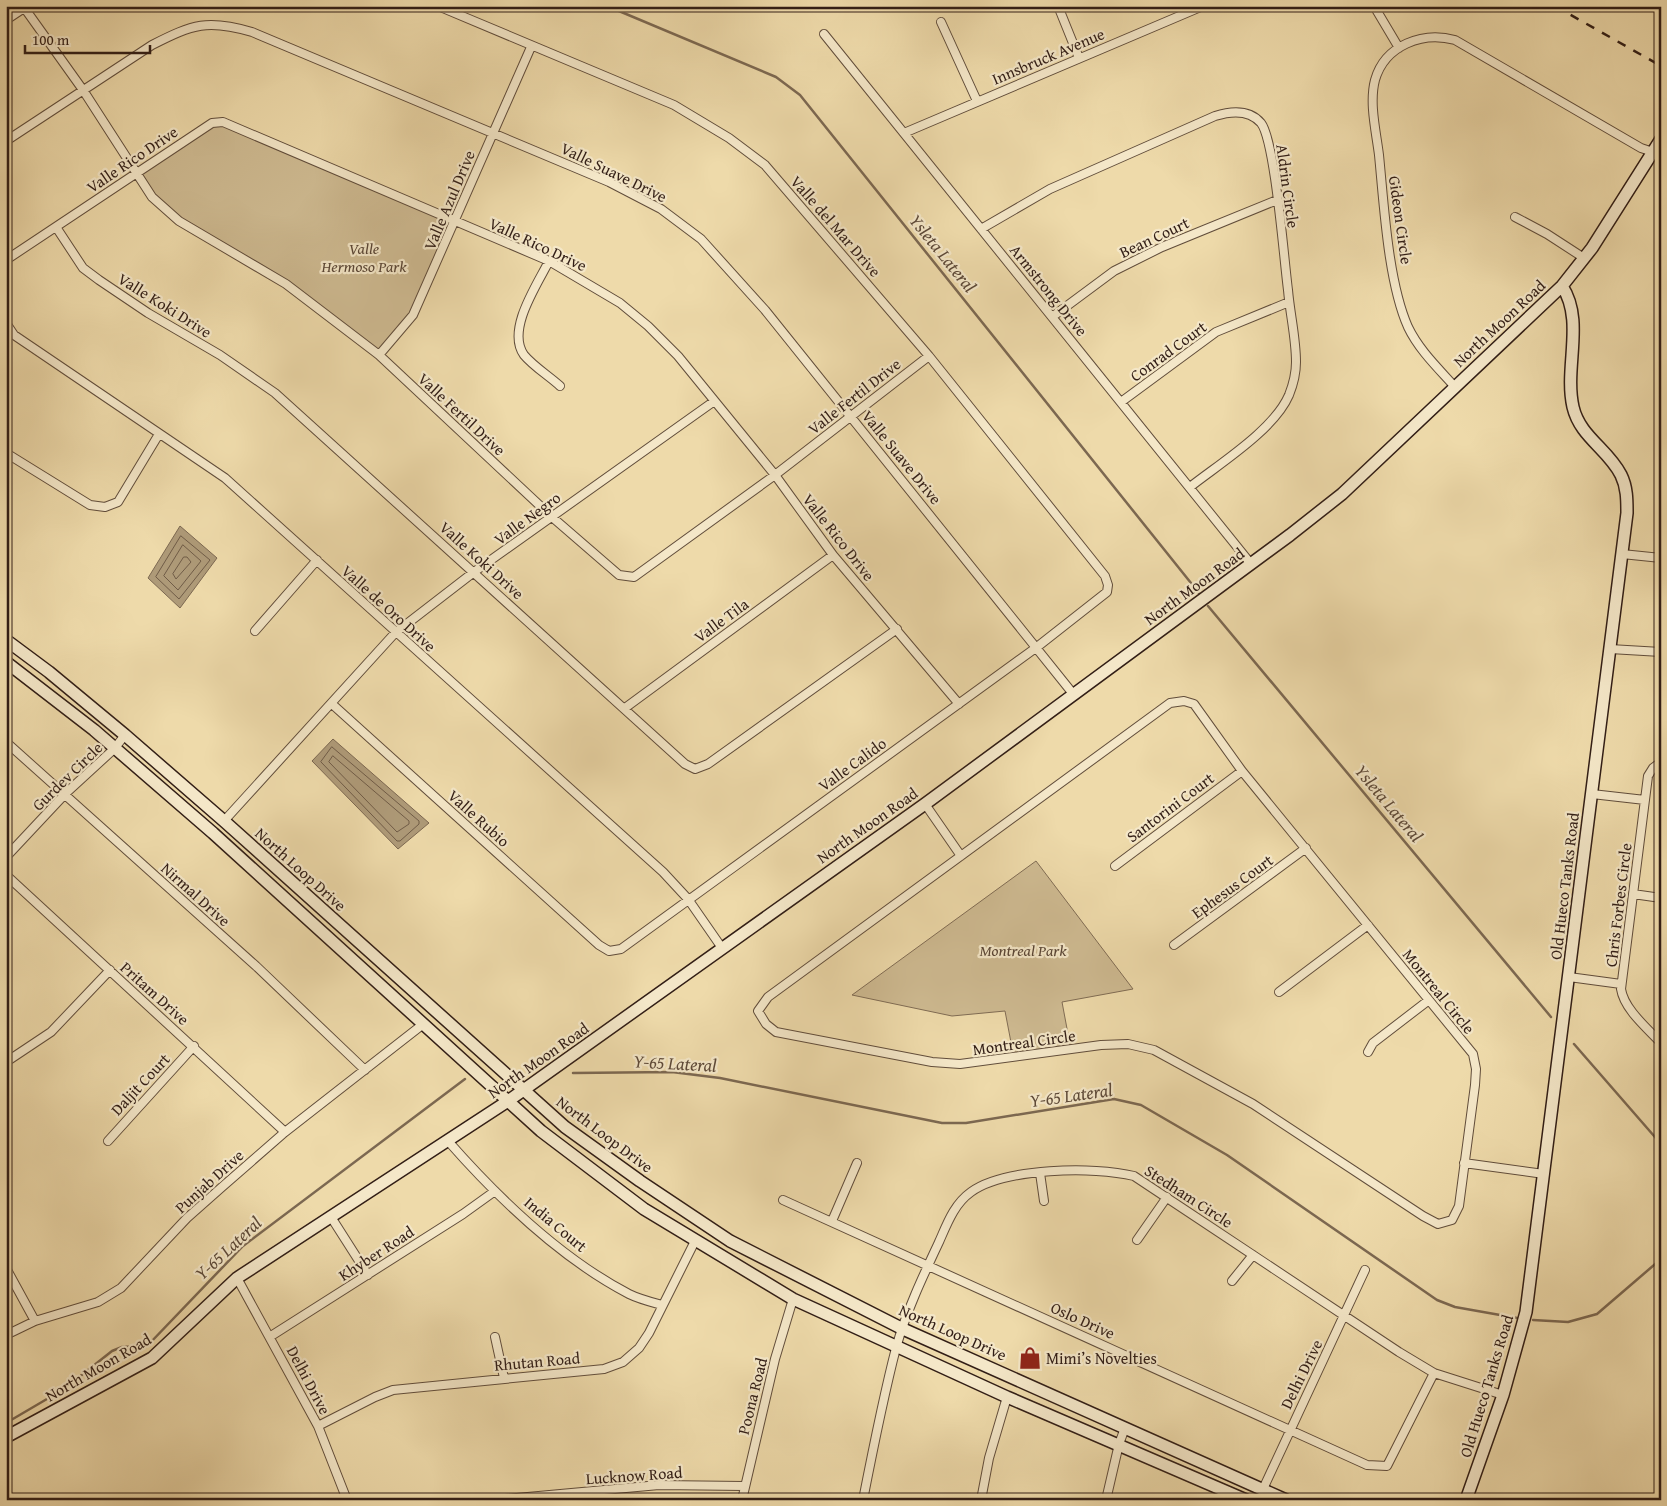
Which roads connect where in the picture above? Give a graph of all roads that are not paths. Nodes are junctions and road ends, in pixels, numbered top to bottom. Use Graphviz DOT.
graph roads {
  1 [pos="438,6"];
  2 [pos="1058,6"];
  3 [pos="1203,6"];
  4 [pos="1374,6"];
  5 [pos="25,7"];
  6 [pos="1192,8"];
  7 [pos="6,20"];
  8 [pos="941,22"];
  9 [pos="824,34"];
  10 [pos="531,47"];
  11 [pos="1399,48"];
  12 [pos="1080,58"];
  13 [pos="83,90"];
  14 [pos="977,101"];
  15 [pos="493,132"];
  16 [pos="904,133"];
  17 [pos="1661,139"];
  18 [pos="6,141"];
  19 [pos="1653,152"];
  20 [pos="137,174"];
  21 [pos="1277,200"];
  22 [pos="1515,217"];
  23 [pos="455,222"];
  24 [pos="56,226"];
  25 [pos="981,229"];
  26 [pos="1584,258"];
  27 [pos="6,260"];
  28 [pos="549,261"];
  29 [pos="1562,286"];
  30 [pos="1289,302"];
  31 [pos="1052,317"];
  32 [pos="6,323"];
  33 [pos="379,355"];
  34 [pos="929,356"];
  35 [pos="560,386"];
  36 [pos="1454,387"];
  37 [pos="713,402"];
  38 [pos="1121,402"];
  39 [pos="852,416"];
  40 [pos="159,434"];
  41 [pos="6,453"];
  42 [pos="775,475"];
  43 [pos="1190,488"];
  44 [pos="552,517"];
  45 [pos="1622,554"];
  46 [pos="833,555"];
  47 [pos="1661,558"];
  48 [pos="317,560"];
  49 [pos="1251,564"];
  50 [pos="474,572"];
  51 [pos="1107,592"];
  52 [pos="897,629"];
  53 [pos="255,631"];
  54 [pos="395,633"];
  55 [pos="6,640"];
  56 [pos="1037,647"];
  57 [pos="1610,649"];
  58 [pos="1661,652"];
  59 [pos="6,662"];
  60 [pos="1074,695"];
  61 [pos="332,704"];
  62 [pos="959,704"];
  63 [pos="625,708"];
  64 [pos="125,735"];
  65 [pos="6,742"];
  66 [pos="114,749"];
  67 [pos="1661,762"];
  68 [pos="1242,771"];
  69 [pos="66,793"];
  70 [pos="1592,794"];
  71 [pos="1645,800"];
  72 [pos="925,804"];
  73 [pos="224,821"];
  74 [pos="1306,848"];
  75 [pos="961,856"];
  76 [pos="6,857"];
  77 [pos="1115,866"];
  78 [pos="6,875"];
  79 [pos="1633,894"];
  80 [pos="1661,898"];
  81 [pos="688,899"];
  82 [pos="1368,925"];
  83 [pos="1174,945"];
  84 [pos="722,948"];
  85 [pos="609,951"];
  86 [pos="110,970"];
  87 [pos="1569,977"];
  88 [pos="1621,984"];
  89 [pos="1279,992"];
  90 [pos="1429,1000"];
  91 [pos="422,1025"];
  92 [pos="1661,1043"];
  93 [pos="194,1046"];
  94 [pos="1368,1052"];
  95 [pos="6,1062"];
  96 [pos="365,1070"];
  97 [pos="523,1090"];
  98 [pos="508,1101"];
  99 [pos="285,1132"];
  100 [pos="108,1141"];
  101 [pos="448,1142"];
  102 [pos="857,1163"];
  103 [pos="1464,1163"];
  104 [pos="1040,1173"];
  105 [pos="1544,1174"];
  106 [pos="495,1190"];
  107 [pos="1167,1197"];
  108 [pos="783,1200"];
  109 [pos="1044,1201"];
  110 [pos="331,1217"];
  111 [pos="832,1220"];
  112 [pos="1137,1240"];
  113 [pos="695,1241"];
  114 [pos="1253,1255"];
  115 [pos="928,1266"];
  116 [pos="6,1268"];
  117 [pos="1365,1270"];
  118 [pos="368,1275"];
  119 [pos="237,1278"];
  120 [pos="1232,1281"];
  121 [pos="793,1299"];
  122 [pos="662,1305"];
  123 [pos="1345,1317"];
  124 [pos="35,1321"];
  125 [pos="903,1329"];
  126 [pos="6,1335"];
  127 [pos="271,1336"];
  128 [pos="495,1337"];
  129 [pos="897,1346"];
  130 [pos="1434,1373"];
  131 [pos="504,1378"];
  132 [pos="1503,1395"];
  133 [pos="1007,1397"];
  134 [pos="318,1426"];
  135 [pos="1125,1428"];
  136 [pos="1290,1428"];
  137 [pos="6,1437"];
  138 [pos="1119,1444"];
  139 [pos="744,1486"];
  140 [pos="1263,1489"];
  141 [pos="347,1500"];
  142 [pos="495,1500"];
  143 [pos="742,1500"];
  144 [pos="863,1500"];
  145 [pos="981,1500"];
  146 [pos="1106,1500"];
  147 [pos="1246,1500"];
  148 [pos="1286,1500"];
  149 [pos="1466,1500"];
  1 -- 10 [label="street, Valle del Mar Drive"];
  2 -- 12 [label="street"];
  3 -- 6 [label="street, Innsbruck Avenue"];
  4 -- 11 [label="street"];
  5 -- 7 [label="street"];
  5 -- 13 [label="street, Valle Fertil Drive"];
  6 -- 12 [label="street, Innsbruck Avenue"];
  8 -- 14 [label="street"];
  9 -- 16 [label="street, Armstrong Drive"];
  10 -- 15 [label="street, Valle Azul Drive"];
  10 -- 34 [label="street, Valle del Mar Drive"];
  11 -- 19 [label="street, Gideon Circle"];
  11 -- 36 [label="street, Gideon Circle"];
  12 -- 14 [label="street, Innsbruck Avenue"];
  13 -- 15 [label="street, Valle Suave Drive"];
  13 -- 18 [label="street, Valle Suave Drive"];
  13 -- 20 [label="street, Valle Fertil Drive"];
  14 -- 16 [label="street, Innsbruck Avenue"];
  15 -- 23 [label="street, Valle Azul Drive"];
  15 -- 39 [label="street, Valle Suave Drive"];
  16 -- 25 [label="street, Armstrong Drive"];
  17 -- 19 [label="street, North Moon Road"];
  19 -- 26 [label="street, North Moon Road"];
  20 -- 23 [label="street, Valle Rico Drive"];
  20 -- 24 [label="street, Valle Rico Drive"];
  20 -- 33 [label="street, Valle Fertil Drive"];
  21 -- 25 [label="street, Aldrin Circle"];
  21 -- 30 [label="street, Aldrin Circle"];
  21 -- 31 [label="street, Bean Court"];
  22 -- 26 [label="street"];
  23 -- 28 [label="street, Valle Rico Drive"];
  23 -- 33 [label="street, Valle Azul Drive"];
  24 -- 27 [label="street, Valle Rico Drive"];
  24 -- 50 [label="street, Valle Koki Drive"];
  25 -- 31 [label="street, Armstrong Drive"];
  26 -- 29 [label="street, North Moon Road"];
  28 -- 35 [label="street"];
  28 -- 37 [label="street, Valle Rico Drive"];
  29 -- 36 [label="street, North Moon Road"];
  29 -- 45 [label="street, Old Hueco Tanks Road"];
  30 -- 38 [label="street, Conrad Court"];
  30 -- 43 [label="street, Aldrin Circle"];
  31 -- 38 [label="street, Armstrong Drive"];
  32 -- 40 [label="street, Valle de Oro Drive"];
  33 -- 44 [label="street, Valle Fertil Drive"];
  34 -- 39 [label="street, Valle Fertil Drive"];
  34 -- 51 [label="street, Valle del Mar Drive"];
  36 -- 49 [label="street, North Moon Road"];
  37 -- 42 [label="street, Valle Rico Drive"];
  37 -- 44 [label="street, Valle Negro"];
  38 -- 43 [label="street, Armstrong Drive"];
  39 -- 42 [label="street, Valle Fertil Drive"];
  39 -- 56 [label="street, Valle Suave Drive"];
  40 -- 41 [label="street"];
  40 -- 48 [label="street, Valle de Oro Drive"];
  42 -- 44 [label="street, Valle Fertil Drive"];
  42 -- 46 [label="street, Valle Rico Drive"];
  43 -- 49 [label="street, Armstrong Drive"];
  44 -- 50 [label="street, Valle Negro"];
  45 -- 47 [label="street"];
  45 -- 57 [label="street, Old Hueco Tanks Road"];
  46 -- 52 [label="street, Valle Rico Drive"];
  46 -- 63 [label="street, Valle Tila"];
  48 -- 53 [label="street"];
  48 -- 54 [label="street, Valle de Oro Drive"];
  49 -- 60 [label="street, North Moon Road"];
  50 -- 54 [label="street, Valle Negro"];
  50 -- 63 [label="street, Valle Koki Drive"];
  51 -- 56 [label="street, Valle Calido"];
  52 -- 62 [label="street, Valle Rico Drive"];
  52 -- 63 [label="street, Valle Koki Drive"];
  54 -- 61 [label="street, Valle Negro"];
  54 -- 81 [label="street, Valle de Oro Drive"];
  55 -- 64 [label="street, North Loop Drive"];
  56 -- 60 [label="street, Valle Suave Drive"];
  56 -- 62 [label="street, Valle Calido"];
  57 -- 58 [label="street"];
  57 -- 70 [label="street, Old Hueco Tanks Road"];
  59 -- 66 [label="street, North Loop Drive"];
  60 -- 72 [label="street, North Moon Road"];
  61 -- 73 [label="street, Valle Negro"];
  61 -- 85 [label="street, Valle Rubio"];
  62 -- 81 [label="street, Valle Calido"];
  64 -- 66 [label="street, Gurdev Circle"];
  64 -- 73 [label="street, North Loop Drive"];
  65 -- 69 [label="street, Nirmal Drive"];
  66 -- 69 [label="street, Gurdev Circle"];
  66 -- 91 [label="street, North Loop Drive"];
  67 -- 71 [label="street, Chris Forbes Circle"];
  68 -- 74 [label="street, Montreal Circle"];
  68 -- 75 [label="street, Montreal Circle"];
  68 -- 77 [label="street, Santorini Court"];
  69 -- 76 [label="street, Gurdev Circle"];
  69 -- 96 [label="street, Nirmal Drive"];
  70 -- 71 [label="street"];
  70 -- 87 [label="street, Old Hueco Tanks Road"];
  71 -- 79 [label="street, Chris Forbes Circle"];
  72 -- 75 [label="street"];
  72 -- 84 [label="street, North Moon Road"];
  73 -- 97 [label="street, North Loop Drive"];
  74 -- 82 [label="street, Montreal Circle"];
  74 -- 83 [label="street, Ephesus Court"];
  75 -- 103 [label="street, Montreal Circle"];
  78 -- 86 [label="street, Pritam Drive"];
  79 -- 80 [label="street"];
  79 -- 88 [label="street, Chris Forbes Circle"];
  81 -- 84 [label="street, Valle de Oro Drive"];
  81 -- 85 [label="street, Valle Calido"];
  82 -- 89 [label="street"];
  82 -- 90 [label="street, Montreal Circle"];
  84 -- 97 [label="street, North Moon Road"];
  86 -- 93 [label="street, Pritam Drive"];
  86 -- 95 [label="street"];
  87 -- 88 [label="street"];
  87 -- 105 [label="street, Old Hueco Tanks Road"];
  88 -- 92 [label="street, Chris Forbes Circle"];
  90 -- 94 [label="street"];
  90 -- 103 [label="street, Montreal Circle"];
  91 -- 96 [label="street, Punjab Drive"];
  91 -- 98 [label="street, North Loop Drive"];
  93 -- 99 [label="street, Pritam Drive"];
  93 -- 100 [label="street, Daljit Court"];
  96 -- 99 [label="street, Punjab Drive"];
  97 -- 98 [label="street, North Moon Road"];
  97 -- 125 [label="street, North Loop Drive"];
  98 -- 101 [label="street, North Moon Road"];
  98 -- 113 [label="street, North Loop Drive"];
  99 -- 124 [label="street, Punjab Drive"];
  101 -- 106 [label="street, India Court"];
  101 -- 110 [label="street, North Moon Road"];
  102 -- 111 [label="street"];
  103 -- 105 [label="street"];
  104 -- 107 [label="street, Stedham Circle"];
  104 -- 109 [label="street"];
  104 -- 115 [label="street, Stedham Circle"];
  105 -- 132 [label="street, Old Hueco Tanks Road"];
  106 -- 118 [label="street, Khyber Road"];
  106 -- 122 [label="street, India Court"];
  107 -- 112 [label="street"];
  107 -- 114 [label="street, Stedham Circle"];
  108 -- 111 [label="street, Oslo Drive"];
  110 -- 118 [label="street"];
  110 -- 119 [label="street, North Moon Road"];
  111 -- 115 [label="street, Oslo Drive"];
  113 -- 121 [label="street, North Loop Drive"];
  113 -- 122 [label="street, Rhutan Road"];
  114 -- 120 [label="street"];
  114 -- 123 [label="street, Stedham Circle"];
  115 -- 125 [label="street, Stedham Circle"];
  115 -- 136 [label="street, Oslo Drive"];
  116 -- 124 [label="street"];
  117 -- 123 [label="street, Delhi Drive"];
  118 -- 127 [label="street, Khyber Road"];
  119 -- 127 [label="street, Delhi Drive"];
  119 -- 137 [label="street, North Moon Road"];
  121 -- 129 [label="street, North Loop Drive"];
  121 -- 139 [label="street, Poona Road"];
  122 -- 131 [label="street, Rhutan Road"];
  123 -- 130 [label="street, Stedham Circle"];
  123 -- 136 [label="street, Delhi Drive"];
  124 -- 126 [label="street, Punjab Drive"];
  125 -- 129 [label="street, Stedham Circle"];
  125 -- 135 [label="street, North Loop Drive"];
  127 -- 134 [label="street, Delhi Drive"];
  128 -- 131 [label="street"];
  129 -- 133 [label="street, North Loop Drive"];
  129 -- 144 [label="street, Stedham Circle"];
  130 -- 132 [label="street, Stedham Circle"];
  130 -- 136 [label="street, Oslo Drive"];
  131 -- 134 [label="street, Rhutan Road"];
  132 -- 149 [label="street, Old Hueco Tanks Road"];
  133 -- 138 [label="street, North Loop Drive"];
  133 -- 145 [label="street"];
  134 -- 141 [label="street, Delhi Drive"];
  135 -- 138 [label="street"];
  135 -- 140 [label="street, North Loop Drive"];
  136 -- 140 [label="street, Delhi Drive"];
  138 -- 146 [label="street"];
  138 -- 147 [label="street, North Loop Drive"];
  139 -- 142 [label="street, Lucknow Road"];
  139 -- 143 [label="street, Poona Road"];
  140 -- 148 [label="street, North Loop Drive"];
}
